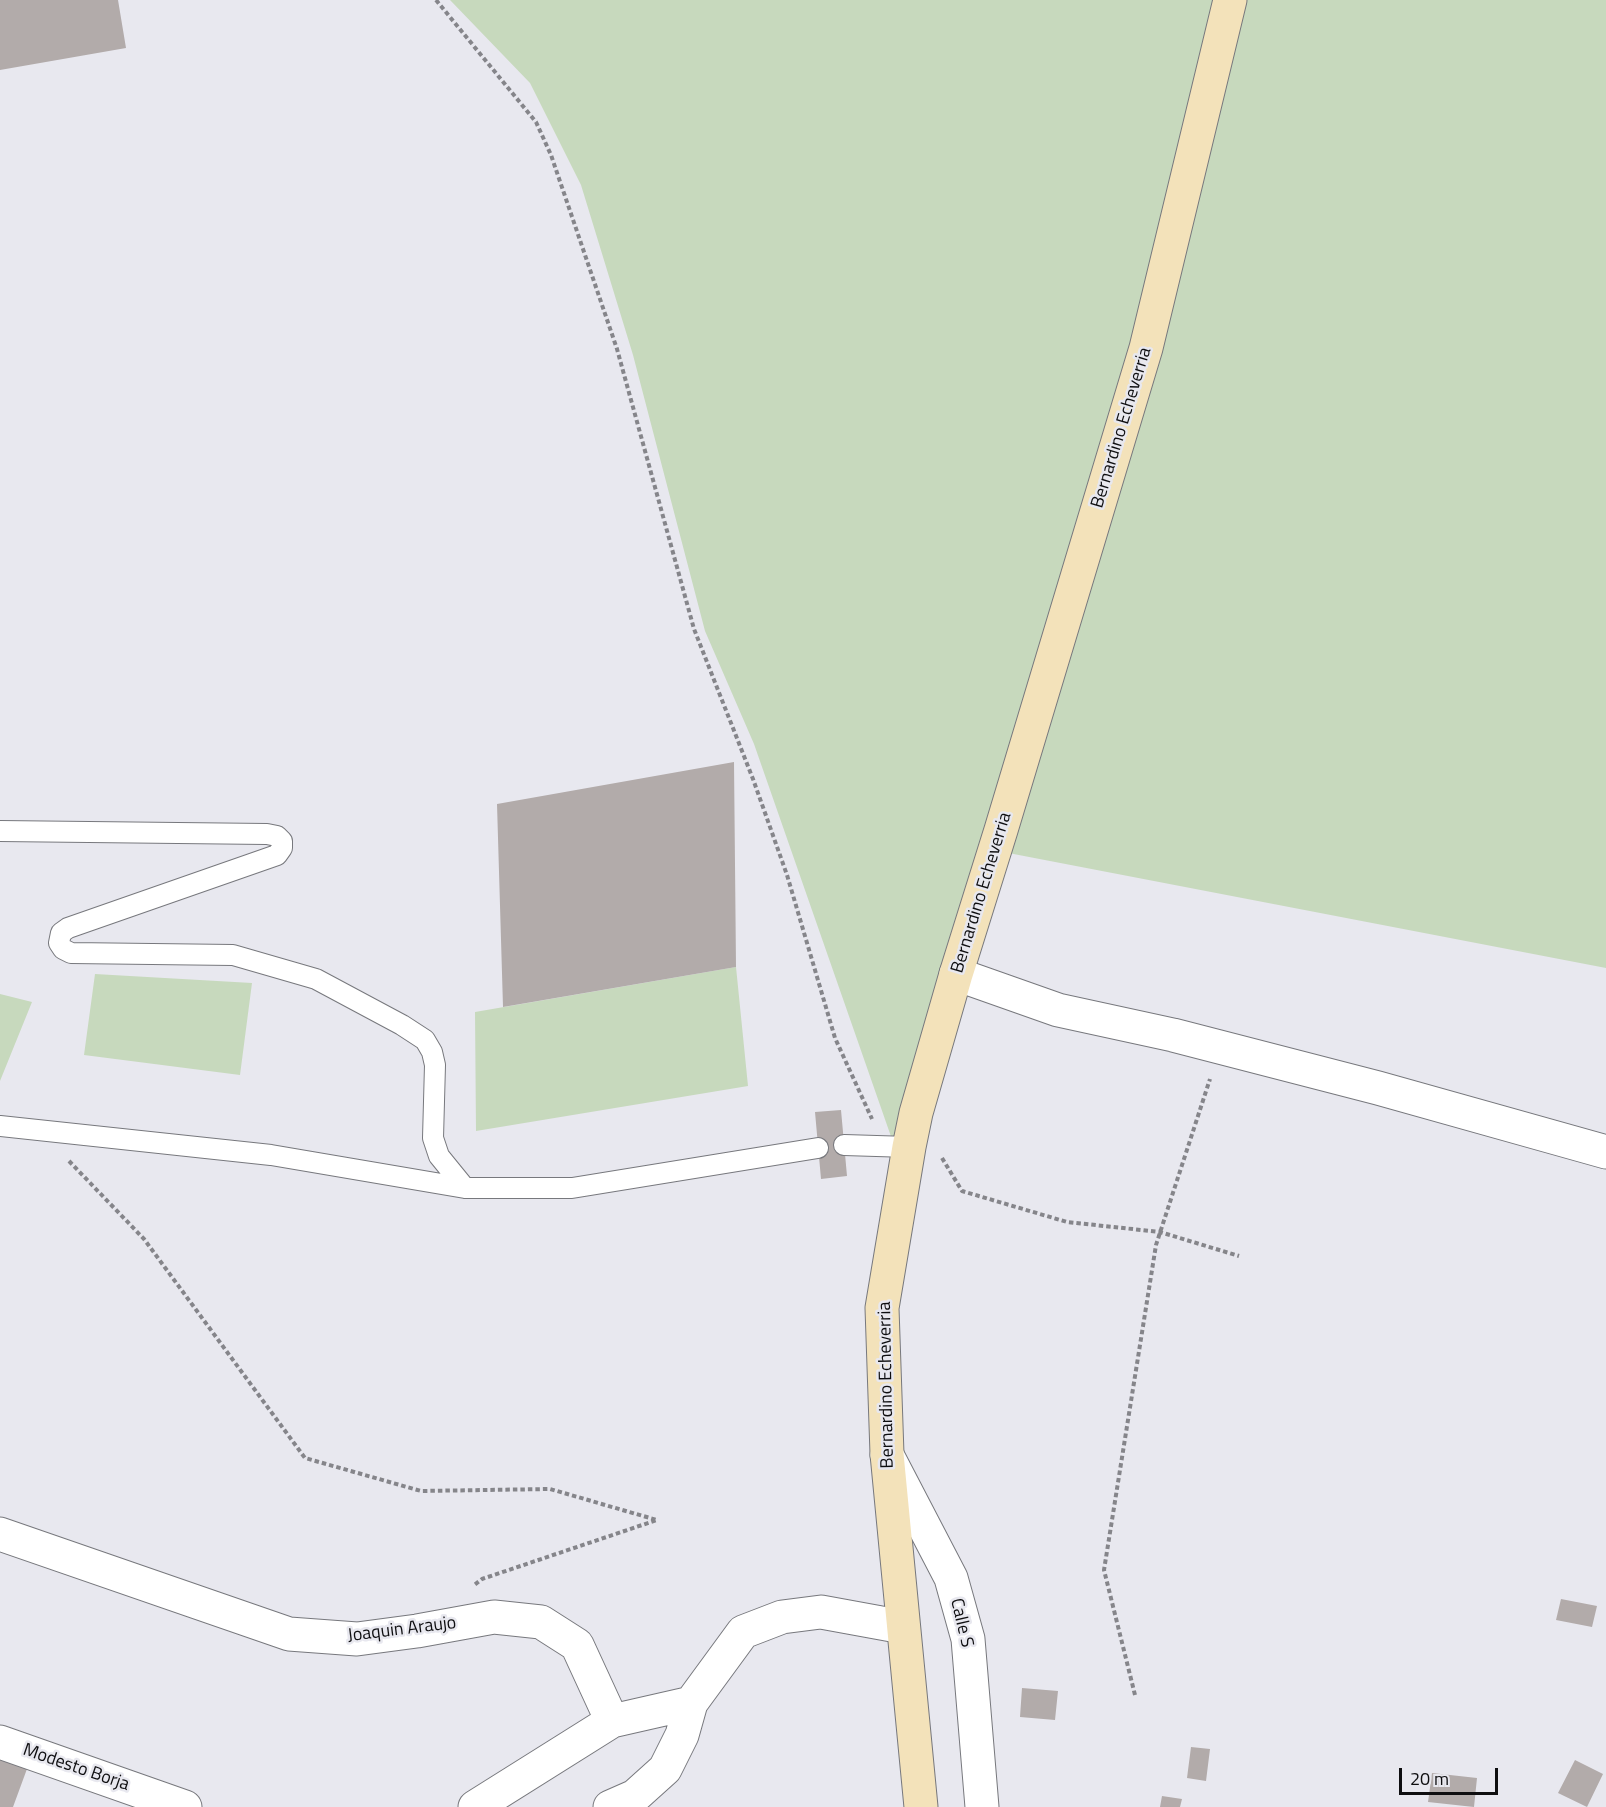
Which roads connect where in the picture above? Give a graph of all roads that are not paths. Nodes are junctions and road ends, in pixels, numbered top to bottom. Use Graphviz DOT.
graph roads {
  1 [pos="1230,0"];
  2 [pos="0,831"];
  3 [pos="956,974"];
  4 [pos="0,1126"];
  5 [pos="844,1145"];
  6 [pos="897,1146"];
  7 [pos="818,1148"];
  8 [pos="1606,1152"];
  9 [pos="465,1188"];
  10 [pos="887,1454"];
  11 [pos="0,1534"];
  12 [pos="903,1628"];
  13 [pos="691,1703"];
  14 [pos="612,1721"];
  15 [pos="0,1742"];
  16 [pos="185,1807"];
  17 [pos="475,1807"];
  18 [pos="610,1807"];
  19 [pos="921,1807"];
  20 [pos="982,1807"];
  1 -- 3 [label="street, Bernardino Echeverria"];
  2 -- 9 [label="lane"];
  3 -- 6 [label="street, Bernardino Echeverria"];
  3 -- 8 [label="street"];
  4 -- 9 [label="lane"];
  5 -- 6 [label="lane"];
  6 -- 10 [label="street, Bernardino Echeverria"];
  7 -- 9 [label="lane"];
  10 -- 12 [label="street, Bernardino Echeverria"];
  10 -- 20 [label="street, Calle S"];
  11 -- 14 [label="street, Joaquin Araujo"];
  12 -- 13 [label="street"];
  12 -- 19 [label="street, Bernardino Echeverria"];
  13 -- 14 [label="street"];
  13 -- 18 [label="street"];
  14 -- 17 [label="street"];
  15 -- 16 [label="street, Modesto Borja"];
}
